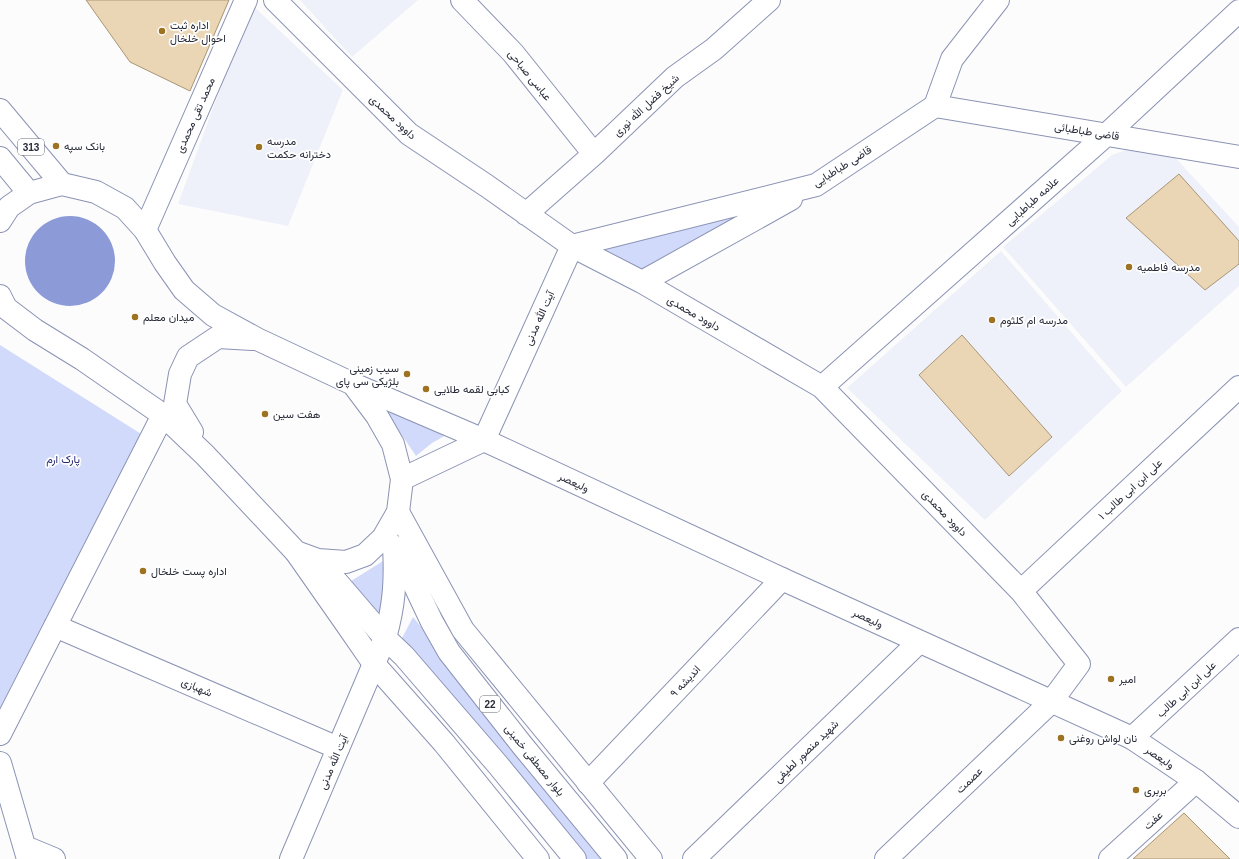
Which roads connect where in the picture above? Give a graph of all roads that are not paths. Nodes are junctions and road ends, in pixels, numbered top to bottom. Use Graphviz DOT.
graph roads {
  1 [pos="246,0"];
  2 [pos="275,0"];
  3 [pos="462,0"];
  4 [pos="769,0"];
  5 [pos="998,0"];
  6 [pos="1239,11"];
  7 [pos="935,106"];
  8 [pos="0,110"];
  9 [pos="1106,135"];
  10 [pos="594,154"];
  11 [pos="1239,157"];
  12 [pos="0,158"];
  13 [pos="62,184"];
  14 [pos="816,185"];
  15 [pos="30,193"];
  16 [pos="528,212"];
  17 [pos="0,221"];
  18 [pos="145,230"];
  19 [pos="572,246"];
  20 [pos="642,282"];
  21 [pos="0,296"];
  22 [pos="257,339"];
  23 [pos="353,384"];
  24 [pos="822,387"];
  25 [pos="1239,387"];
  26 [pos="163,415"];
  27 [pos="484,440"];
  28 [pos="205,455"];
  29 [pos="402,479"];
  30 [pos="398,512"];
  31 [pos="388,542"];
  32 [pos="296,552"];
  33 [pos="318,560"];
  34 [pos="782,579"];
  35 [pos="1021,591"];
  36 [pos="55,626"];
  37 [pos="385,638"];
  38 [pos="1239,639"];
  39 [pos="919,642"];
  40 [pos="374,664"];
  41 [pos="1079,664"];
  42 [pos="1051,702"];
  43 [pos="0,734"];
  44 [pos="1132,738"];
  45 [pos="338,748"];
  46 [pos="0,763"];
  47 [pos="1196,781"];
  48 [pos="588,783"];
  49 [pos="1239,817"];
  50 [pos="27,853"];
  51 [pos="295,857"];
  52 [pos="54,859"];
  53 [pos="538,859"];
  54 [pos="575,859"];
  55 [pos="616,859"];
  56 [pos="651,859"];
  57 [pos="694,859"];
  58 [pos="886,859"];
  59 [pos="1110,859"];
  1 -- 18 [label="street, محمد تقی محمدی"];
  2 -- 16 [label="street, داوود محمدی"];
  3 -- 10 [label="street, عباسی صباحی"];
  4 -- 10 [label="street, شیخ فضل الله نوری"];
  5 -- 7 [label="street"];
  6 -- 9 [label="street, علامه طباطبایی"];
  7 -- 9 [label="street, قاضی طباطبائی"];
  7 -- 14 [label="street, قاضی طباطبایی"];
  8 -- 13 [label="street, 313"];
  9 -- 11 [label="street, قاضی طباطبائی"];
  9 -- 24 [label="street, علامه طباطبایی"];
  10 -- 16 [label="street, شیخ فضل الله نوری"];
  12 -- 15 [label="street, 313"];
  13 -- 15 [label="street"];
  13 -- 18 [label="street"];
  14 -- 19 [label="street, قاضی طباطبایی"];
  14 -- 20 [label="street"];
  15 -- 17 [label="street"];
  16 -- 19 [label="street, داوود محمدی"];
  18 -- 22 [label="street"];
  19 -- 20 [label="street, داوود محمدی"];
  19 -- 27 [label="street, آیت الله مدنی"];
  20 -- 24 [label="street, داوود محمدی"];
  21 -- 26 [label="street"];
  22 -- 23 [label="street"];
  22 -- 28 [label="street"];
  23 -- 27 [label="street, ولیعصر"];
  23 -- 29 [label="street"];
  24 -- 35 [label="street, داوود محمدی"];
  25 -- 35 [label="street, علی ابن ابی طالب ۱"];
  26 -- 28 [label="street"];
  26 -- 36 [label="street"];
  27 -- 29 [label="street"];
  27 -- 34 [label="street, ولیعصر"];
  28 -- 32 [label="street"];
  29 -- 30 [label="street"];
  30 -- 31 [label="street"];
  30 -- 48 [label="street"];
  31 -- 33 [label="street"];
  31 -- 37 [label="street, آیت‌ الله مدنی"];
  31 -- 55 [label="street, بلوار مصطفی خمینی / 22"];
  32 -- 33 [label="street"];
  32 -- 40 [label="street"];
  33 -- 37 [label="street"];
  34 -- 39 [label="street, ولیعصر"];
  34 -- 48 [label="street, اندیشه ۹"];
  35 -- 41 [label="street, داوود محمدی"];
  36 -- 43 [label="street"];
  36 -- 45 [label="street, شهبازی"];
  37 -- 40 [label="street, آیت‌ الله مدنی"];
  37 -- 54 [label="street"];
  38 -- 44 [label="street, علی ابن ابی طالب"];
  39 -- 42 [label="street, ولیعصر"];
  39 -- 57 [label="street, شهید منصور لطیفی"];
  40 -- 45 [label="street, آیت‌ الله مدنی"];
  40 -- 53 [label="street"];
  41 -- 42 [label="street, عصمت"];
  42 -- 44 [label="street, ولیعصر"];
  42 -- 58 [label="street, عصمت"];
  44 -- 47 [label="street, ولیعصر"];
  45 -- 51 [label="street, آیت‌ الله مدنی"];
  46 -- 50 [label="street"];
  47 -- 49 [label="street, ولیعصر"];
  47 -- 59 [label="street, عفت"];
  48 -- 56 [label="street"];
  50 -- 52 [label="street"];
}
